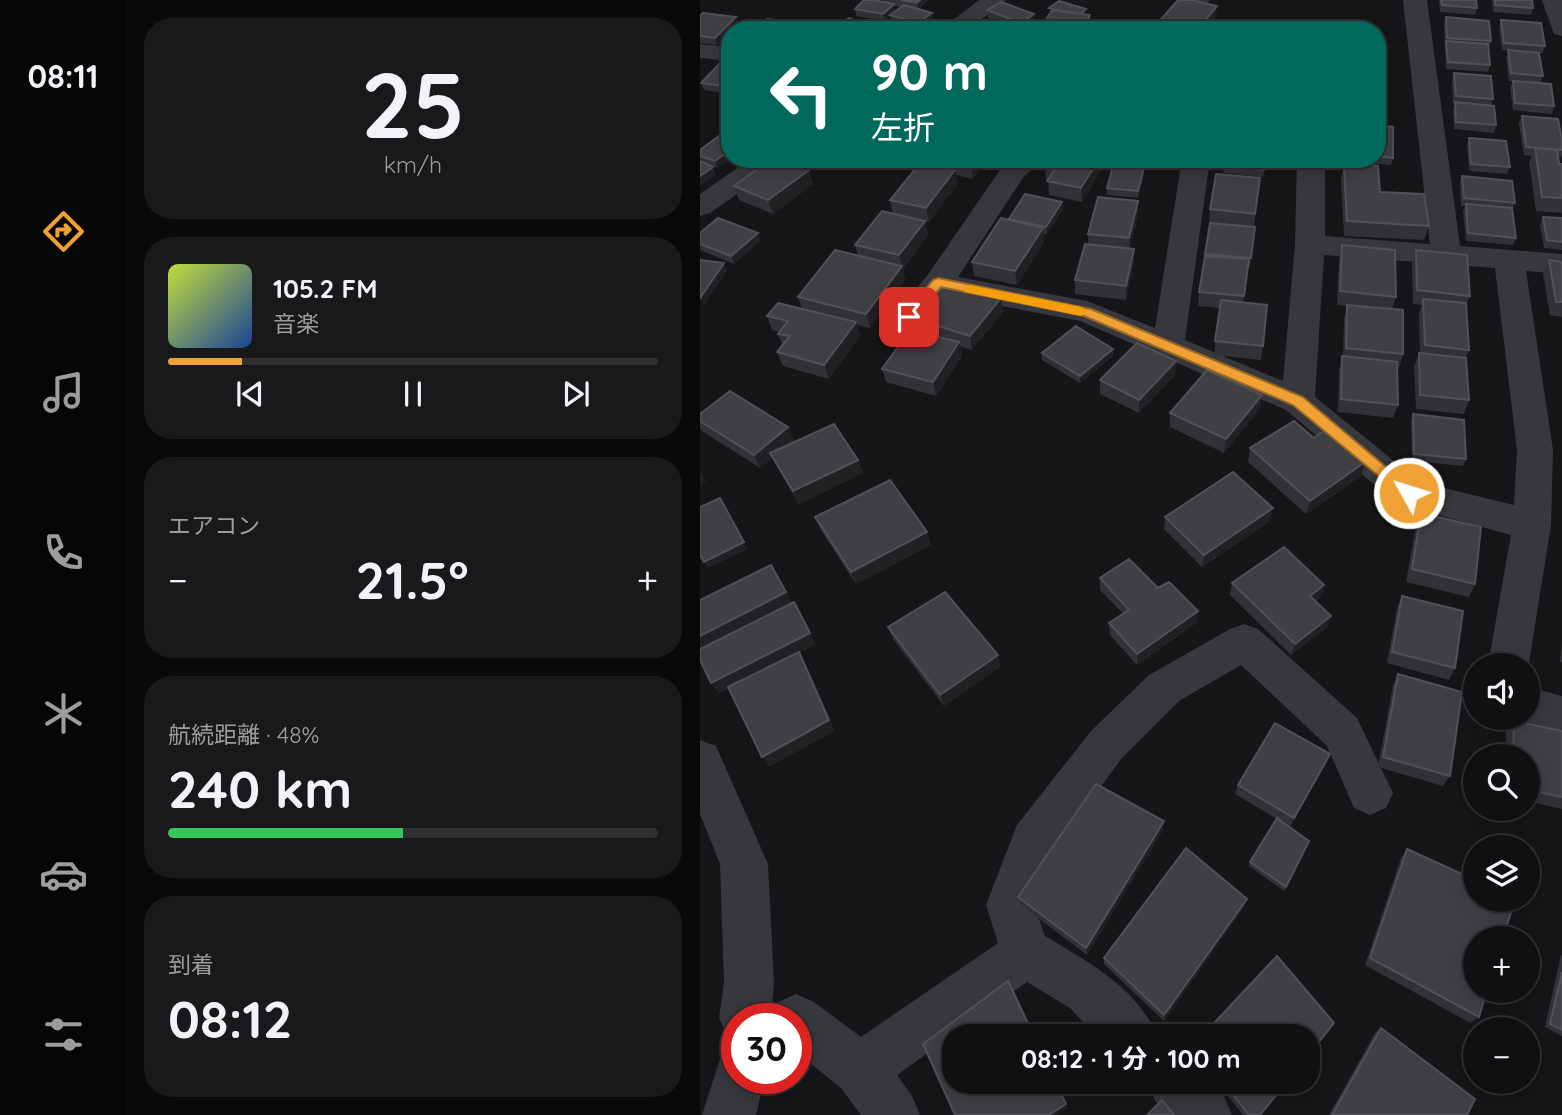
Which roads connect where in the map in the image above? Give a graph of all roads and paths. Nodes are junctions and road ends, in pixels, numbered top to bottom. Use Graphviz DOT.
graph roads {
  1 [pos="994,0"];
  2 [pos="1415,0"];
  3 [pos="1554,0"];
  4 [pos="965,21"];
  5 [pos="1562,29"];
  6 [pos="700,51"];
  7 [pos="721,53"];
  8 [pos="755,168"];
  9 [pos="1017,168"];
  10 [pos="1195,168"];
  11 [pos="1311,168"];
  12 [pos="700,207"];
  13 [pos="1310,244"];
  14 [pos="1446,254"];
  15 [pos="1509,259"];
  16 [pos="1562,264"];
  17 [pos="938,283"];
  18 [pos="894,334"];
  19 [pos="1168,346"];
  20 [pos="1298,401"];
  21 [pos="1532,525"];
  22 [pos="1510,653"];
  23 [pos="1540,710"];
  24 [pos="1562,716"];
  25 [pos="700,761"];
  26 [pos="1370,793"];
  27 [pos="1027,953"];
  28 [pos="747,1001"];
  29 [pos="1120,1024"];
  30 [pos="812,1032"];
  31 [pos="860,1069"];
  32 [pos="735,1094"];
  33 [pos="1185,1094"];
  34 [pos="729,1115"];
  35 [pos="893,1115"];
  36 [pos="1205,1115"];
  1 -- 4 [label="street"];
  2 -- 14 [label="street"];
  3 -- 5 [label="street"];
  6 -- 7 [label="street"];
  8 -- 12 [label="street"];
  9 -- 17 [label="street"];
  10 -- 19 [label="street"];
  11 -- 13 [label="street"];
  13 -- 14 [label="street"];
  13 -- 20 [label="street"];
  14 -- 15 [label="street"];
  15 -- 16 [label="street"];
  15 -- 21 [label="street"];
  17 -- 18 [label="street"];
  17 -- 19 [label="street"];
  19 -- 20 [label="street"];
  20 -- 21 [label="street"];
  21 -- 22 [label="street"];
  23 -- 24 [label="street"];
  25 -- 28 [label="street"];
  26 -- 27 [label="street"];
  27 -- 29 [label="street"];
  27 -- 31 [label="street"];
  30 -- 31 [label="street"];
  31 -- 35 [label="street"];
  32 -- 34 [label="street"];
  33 -- 36 [label="street"];
}
